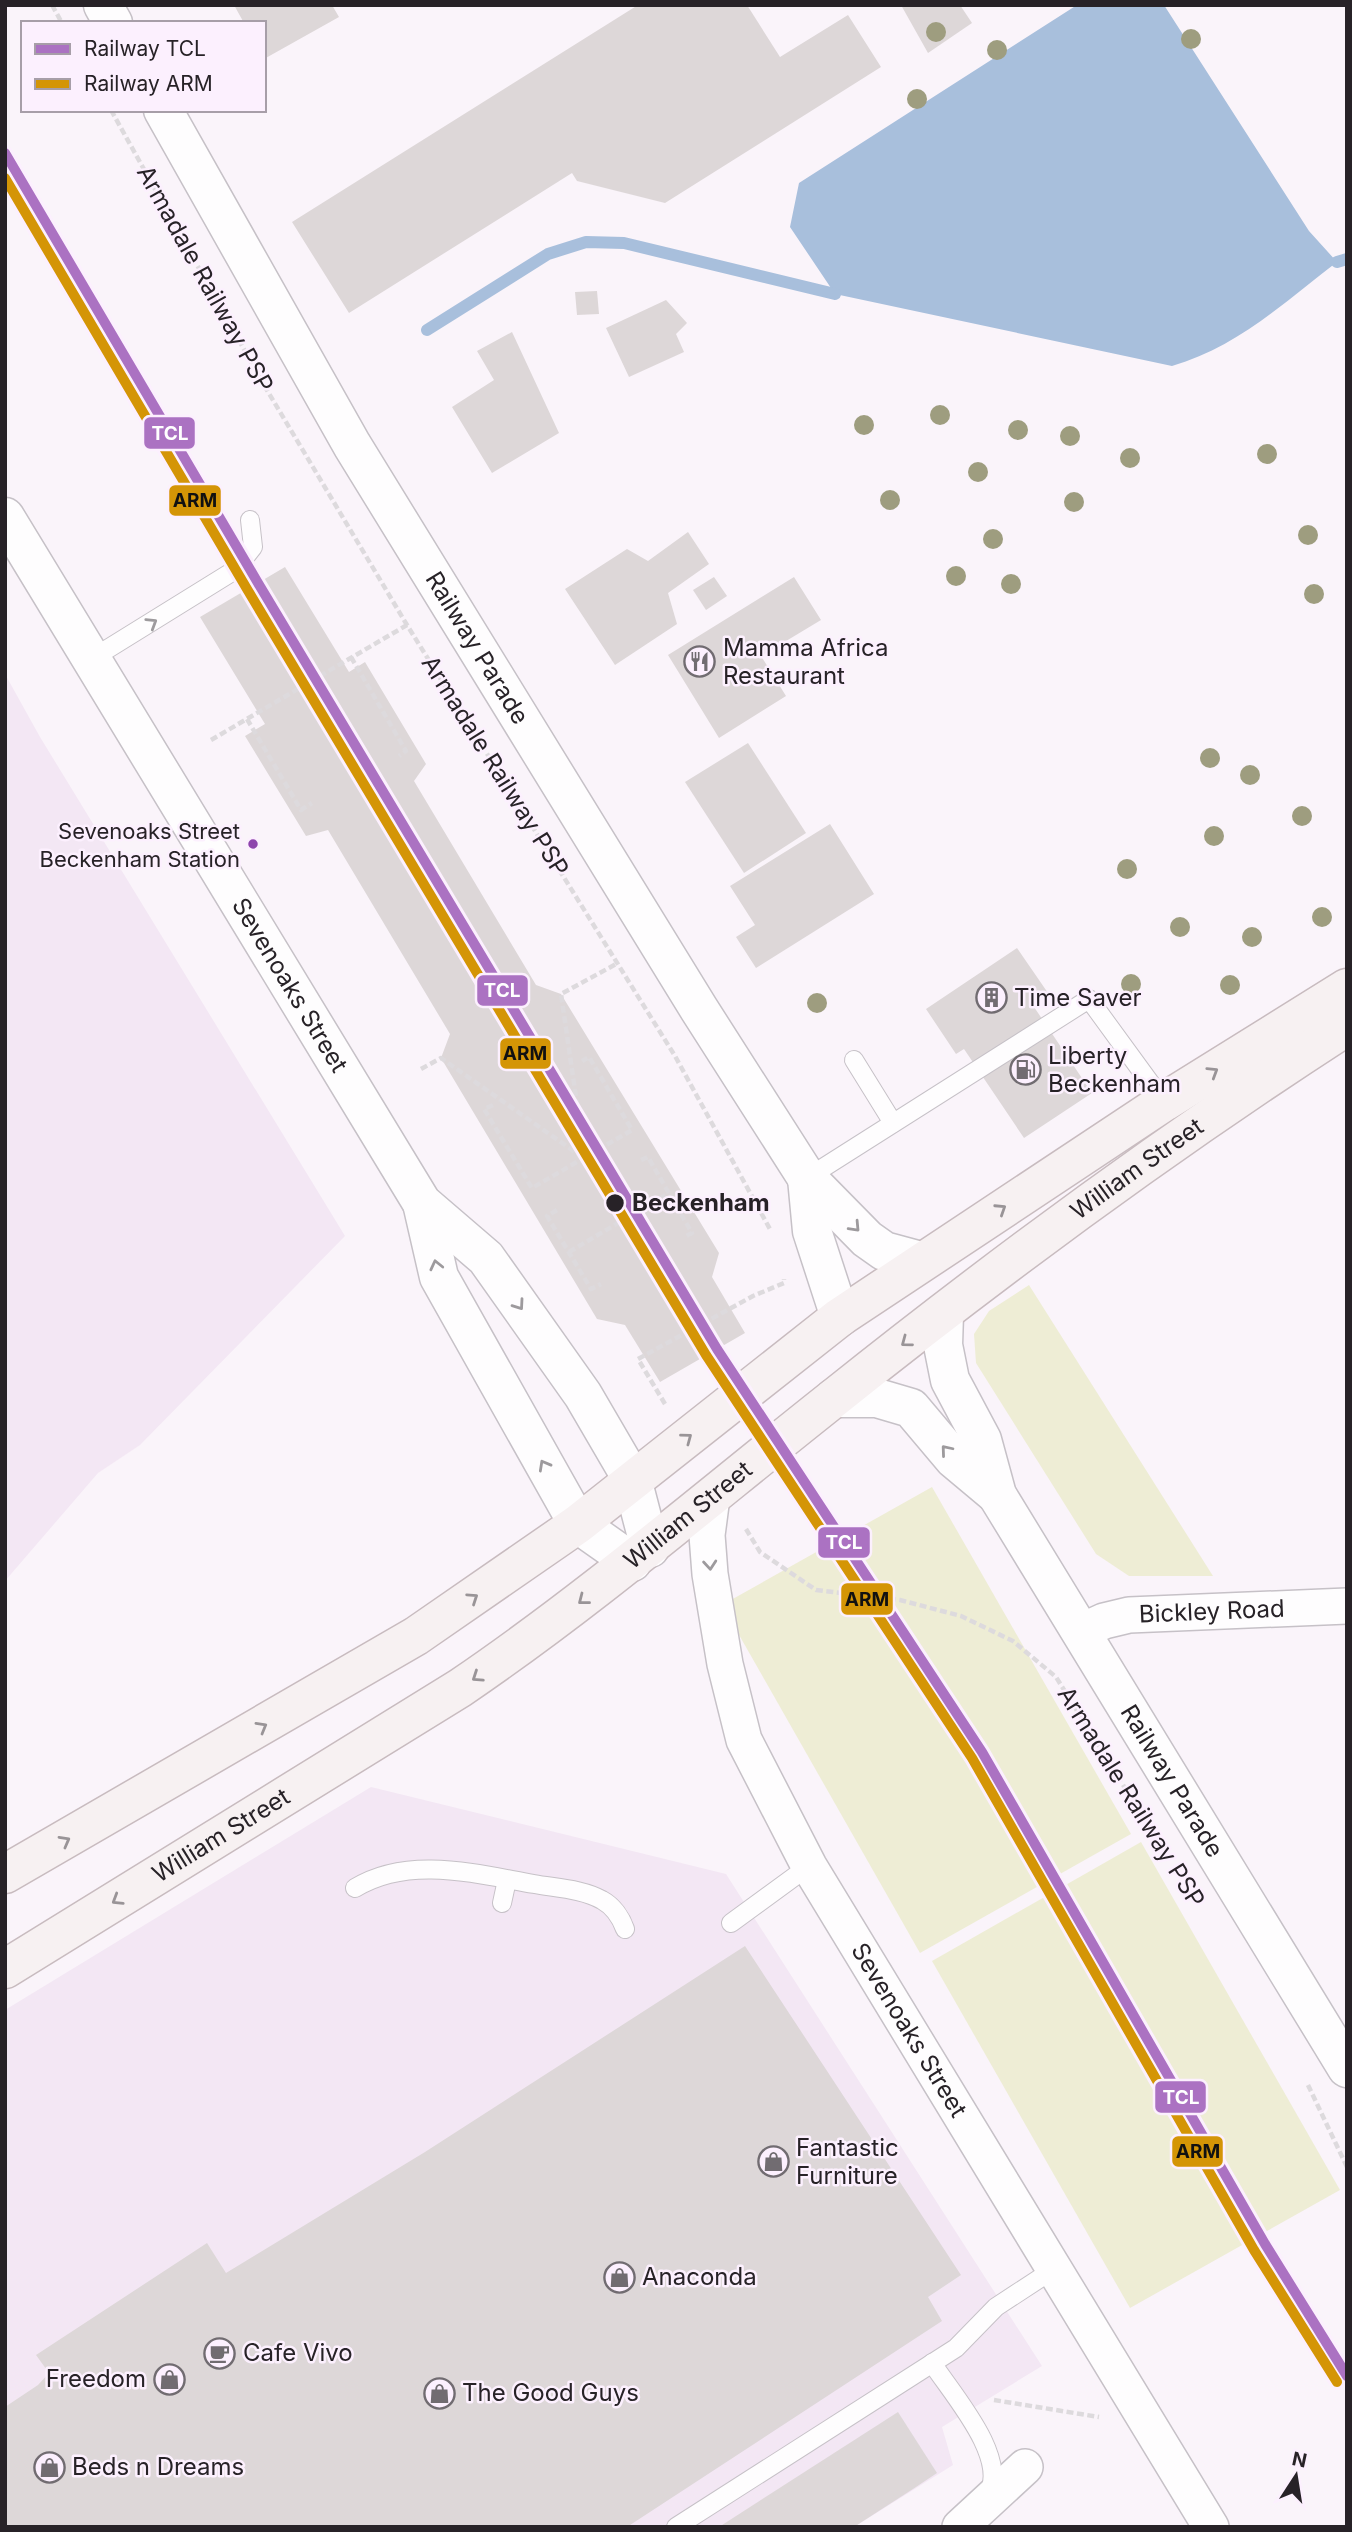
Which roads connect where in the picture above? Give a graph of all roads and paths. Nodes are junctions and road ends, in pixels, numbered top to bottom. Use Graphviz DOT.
graph roads {
  1 [pos="52,5"];
  2 [pos="103,5"];
  3 [pos="61,21"];
  4 [pos="112,21"];
  5 [pos="112,112"];
  6 [pos="164,112"];
  7 [pos="5,171"];
  8 [pos="5,517"];
  9 [pos="250,520"];
  10 [pos="235,570"];
  11 [pos="407,625"];
  12 [pos="351,657"];
  13 [pos="93,658"];
  14 [pos="303,686"];
  15 [pos="247,719"];
  16 [pos="211,740"];
  17 [pos="399,756"];
  18 [pos="312,803"];
  19 [pos="618,963"];
  20 [pos="1347,988"];
  21 [pos="1347,1026"];
  22 [pos="855,1060"];
  23 [pos="582,1061"];
  24 [pos="421,1069"];
  25 [pos="493,1105"];
  26 [pos="1174,1117"];
  27 [pos="893,1123"];
  28 [pos="585,1159"];
  29 [pos="641,1160"];
  30 [pos="807,1178"];
  31 [pos="669,1193"];
  32 [pos="422,1203"];
  33 [pos="556,1210"];
  34 [pos="623,1220"];
  35 [pos="773,1235"];
  36 [pos="686,1236"];
  37 [pos="569,1252"];
  38 [pos="921,1261"];
  39 [pos="783,1271"];
  40 [pos="601,1283"];
  41 [pos="944,1314"];
  42 [pos="840,1317"];
  43 [pos="686,1332"];
  44 [pos="638,1359"];
  45 [pos="834,1398"];
  46 [pos="632,1479"];
  47 [pos="997,1495"];
  48 [pos="712,1497"];
  49 [pos="578,1524"];
  50 [pos="760,1552"];
  51 [pos="641,1555"];
  52 [pos="1347,1606"];
  53 [pos="1080,1632"];
  54 [pos="1167,1855"];
  55 [pos="809,1866"];
  56 [pos="5,1874"];
  57 [pos="506,1880"];
  58 [pos="355,1888"];
  59 [pos="502,1903"];
  60 [pos="731,1923"];
  61 [pos="625,1929"];
  62 [pos="5,1969"];
  63 [pos="1347,2068"];
  64 [pos="1302,2073"];
  65 [pos="1347,2167"];
  66 [pos="1054,2269"];
  67 [pos="932,2363"];
  68 [pos="968,2418"];
  69 [pos="1110,2418"];
  70 [pos="1025,2467"];
  71 [pos="970,2518"];
  72 [pos="676,2527"];
  73 [pos="1211,2527"];
  1 -- 3 [label="path"];
  2 -- 4 [label="street"];
  5 -- 11 [label="path, Armadale Railway PSP"];
  6 -- 30 [label="street, Railway Parade"];
  7 -- 10 [label="path"];
  8 -- 13 [label="street, Sevenoaks Street"];
  9 -- 10 [label="lane"];
  13 -- 10 [label="lane, one-way"];
  10 -- 14 [label="path"];
  11 -- 12 [label="path"];
  11 -- 19 [label="path, Armadale Railway PSP"];
  12 -- 14 [label="path"];
  12 -- 17 [label="path"];
  13 -- 32 [label="street, Sevenoaks Street"];
  14 -- 15 [label="path"];
  15 -- 16 [label="path"];
  15 -- 18 [label="path"];
  19 -- 28 [label="path"];
  19 -- 35 [label="path, Armadale Railway PSP"];
  26 -- 20 [label="main road, William Street, one-way"];
  21 -- 26 [label="main road, William Street"];
  22 -- 27 [label="lane"];
  23 -- 28 [label="path"];
  24 -- 28 [label="path"];
  25 -- 28 [label="path"];
  26 -- 27 [label="lane"];
  38 -- 26 [label="main road, William Street, one-way"];
  26 -- 41 [label="main road, William Street"];
  27 -- 30 [label="lane"];
  28 -- 34 [label="path"];
  29 -- 31 [label="path"];
  30 -- 38 [label="street, Railway Parade, one-way"];
  30 -- 42 [label="street, Railway Parade"];
  31 -- 34 [label="path"];
  31 -- 36 [label="path"];
  32 -- 46 [label="street, Sevenoaks Street, one-way"];
  49 -- 32 [label="street, Sevenoaks Street, one-way"];
  33 -- 37 [label="path"];
  34 -- 37 [label="path"];
  34 -- 43 [label="path"];
  37 -- 40 [label="path"];
  38 -- 42 [label="main road, William Street"];
  39 -- 43 [label="path"];
  41 -- 45 [label="main road, William Street, one-way"];
  41 -- 47 [label="street, Railway Parade"];
  46 -- 42 [label="main road, William Street, one-way"];
  43 -- 44 [label="path"];
  47 -- 45 [label="street, Railway Parade, one-way"];
  45 -- 48 [label="main road, William Street"];
  46 -- 49 [label="main road, William Street"];
  46 -- 51 [label="street, Sevenoaks Street"];
  47 -- 53 [label="street, Railway Parade"];
  48 -- 51 [label="main road, William Street"];
  48 -- 55 [label="street, Sevenoaks Street, one-way"];
  49 -- 51 [label="street, Sevenoaks Street"];
  56 -- 49 [label="main road, William Street, one-way"];
  50 -- 54 [label="path, Armadale Railway PSP"];
  51 -- 62 [label="main road, William Street, one-way"];
  52 -- 53 [label="street, Bickley Road"];
  53 -- 63 [label="street, Railway Parade"];
  55 -- 60 [label="lane"];
  55 -- 66 [label="street, Sevenoaks Street"];
  57 -- 58 [label="lane"];
  57 -- 59 [label="lane"];
  57 -- 61 [label="lane"];
  64 -- 65 [label="path"];
  66 -- 67 [label="lane"];
  66 -- 73 [label="street, Sevenoaks Street"];
  67 -- 68 [label="lane"];
  67 -- 72 [label="lane"];
  68 -- 69 [label="path"];
  68 -- 71 [label="lane"];
  70 -- 71 [label="street"];
}
